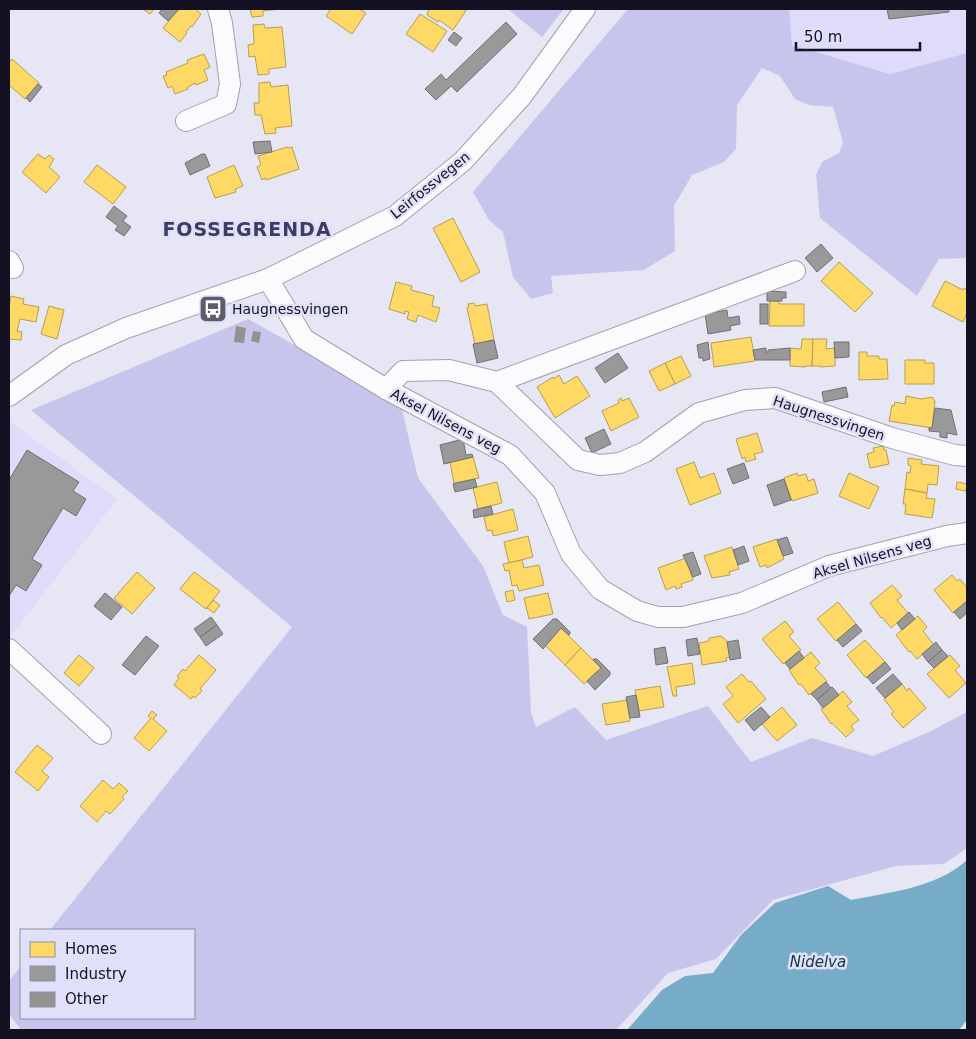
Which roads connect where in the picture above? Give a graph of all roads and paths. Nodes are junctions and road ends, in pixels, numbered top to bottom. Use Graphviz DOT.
graph roads {
  1 [pos="218,9"];
  2 [pos="585,9"];
  3 [pos="186,121"];
  4 [pos="795,271"];
  5 [pos="268,279"];
  6 [pos="497,382"];
  7 [pos="386,389"];
  8 [pos="9,396"];
  9 [pos="967,456"];
  10 [pos="967,533"];
  11 [pos="9,649"];
  12 [pos="101,734"];
  1 -- 3 [label="street"];
  2 -- 5 [label="street, Leirfossvegen"];
  4 -- 6 [label="street"];
  5 -- 7 [label="street, Aksel Nilsens veg"];
  5 -- 8 [label="street, Leirfossvegen"];
  6 -- 7 [label="street, Haugnessvingen"];
  6 -- 9 [label="street, Haugnessvingen"];
  7 -- 10 [label="street, Aksel Nilsens veg"];
  11 -- 12 [label="street"];
}
